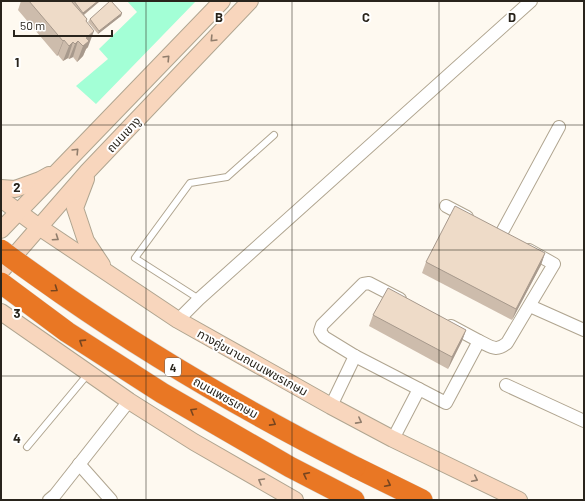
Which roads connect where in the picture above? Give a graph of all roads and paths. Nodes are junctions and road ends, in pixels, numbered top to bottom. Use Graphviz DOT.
graph roads {
  1 [pos="222,1"];
  2 [pos="250,1"];
  3 [pos="531,1"];
  4 [pos="560,127"];
  5 [pos="274,135"];
  6 [pos="59,170"];
  7 [pos="88,171"];
  8 [pos="1,188"];
  9 [pos="1,199"];
  10 [pos="446,206"];
  11 [pos="18,212"];
  12 [pos="40,227"];
  13 [pos="1,230"];
  14 [pos="501,234"];
  15 [pos="1,250"];
  16 [pos="1,271"];
  17 [pos="106,272"];
  18 [pos="1,283"];
  19 [pos="199,299"];
  20 [pos="410,305"];
  21 [pos="530,306"];
  22 [pos="1,312"];
  23 [pos="438,319"];
  24 [pos="178,320"];
  25 [pos="1,324"];
  26 [pos="22,326"];
  27 [pos="584,330"];
  28 [pos="479,341"];
  29 [pos="355,356"];
  30 [pos="89,372"];
  31 [pos="506,385"];
  32 [pos="419,389"];
  33 [pos="129,401"];
  34 [pos="331,406"];
  35 [pos="584,421"];
  36 [pos="394,439"];
  37 [pos="27,447"];
  38 [pos="79,464"];
  39 [pos="347,496"];
  40 [pos="49,500"];
  41 [pos="111,500"];
  42 [pos="295,500"];
  43 [pos="422,500"];
  44 [pos="519,500"];
  6 -- 1 [label="main road, one-way"];
  2 -- 7 [label="main road, ถนนเขางู, one-way"];
  3 -- 19 [label="street"];
  4 -- 14 [label="street"];
  5 -- 19 [label="lane"];
  6 -- 8 [label="main road"];
  6 -- 11 [label="main road"];
  7 -- 12 [label="main road, ถนนเขางู"];
  7 -- 17 [label="main road"];
  9 -- 11 [label="main road, ทางคู่ขนานถนนเพชรเกษม"];
  10 -- 14 [label="street"];
  11 -- 12 [label="main road, ทางคู่ขนานถนนเพชรเกษม"];
  11 -- 13 [label="main road"];
  12 -- 16 [label="main road, ถนนเขางู"];
  12 -- 17 [label="main road, ทางคู่ขนานถนนเพชรเกษม, one-way"];
  14 -- 21 [label="street"];
  15 -- 43 [label="highway, ถนนเพชรเกษม / 4, one-way, bridge"];
  17 -- 24 [label="main road, ทางคู่ขนานถนนเพชรเกษม"];
  39 -- 18 [label="highway, 4, one-way"];
  19 -- 24 [label="street"];
  20 -- 29 [label="street"];
  21 -- 27 [label="street"];
  21 -- 28 [label="street"];
  22 -- 26 [label="main road"];
  23 -- 28 [label="street"];
  24 -- 34 [label="main road, ทางคู่ขนานถนนเพชรเกษม"];
  25 -- 26 [label="main road"];
  26 -- 30 [label="main road"];
  28 -- 32 [label="street"];
  29 -- 32 [label="street"];
  29 -- 34 [label="street"];
  30 -- 33 [label="main road"];
  30 -- 37 [label="lane"];
  31 -- 35 [label="street"];
  32 -- 36 [label="street"];
  33 -- 38 [label="street"];
  42 -- 33 [label="main road, one-way"];
  34 -- 36 [label="main road, ทางคู่ขนานถนนเพชรเกษม, one-way"];
  36 -- 44 [label="main road, ทางคู่ขนานถนนเพชรเกษม, one-way"];
  38 -- 40 [label="street"];
  38 -- 41 [label="street"];
}
